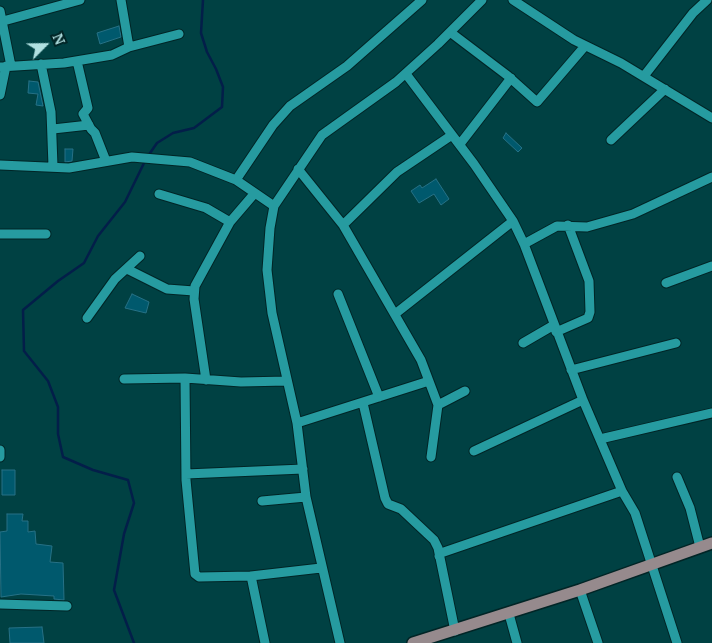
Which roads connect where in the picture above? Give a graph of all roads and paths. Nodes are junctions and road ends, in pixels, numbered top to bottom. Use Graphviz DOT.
graph roads {
  1 [pos="80,0"];
  2 [pos="121,0"];
  3 [pos="422,0"];
  4 [pos="482,0"];
  5 [pos="514,0"];
  6 [pos="707,0"];
  7 [pos="0,11"];
  8 [pos="1,22"];
  9 [pos="450,32"];
  10 [pos="179,34"];
  11 [pos="585,46"];
  12 [pos="129,47"];
  13 [pos="77,61"];
  14 [pos="41,64"];
  15 [pos="6,66"];
  16 [pos="406,74"];
  17 [pos="644,76"];
  18 [pos="511,78"];
  19 [pos="665,89"];
  20 [pos="0,95"];
  21 [pos="712,118"];
  22 [pos="89,125"];
  23 [pos="53,130"];
  24 [pos="452,135"];
  25 [pos="611,140"];
  26 [pos="460,144"];
  27 [pos="106,161"];
  28 [pos="0,165"];
  29 [pos="53,166"];
  30 [pos="298,169"];
  31 [pos="712,177"];
  32 [pos="236,180"];
  33 [pos="159,194"];
  34 [pos="254,194"];
  35 [pos="274,206"];
  36 [pos="513,221"];
  37 [pos="230,222"];
  38 [pos="568,225"];
  39 [pos="343,226"];
  40 [pos="0,234"];
  41 [pos="46,234"];
  42 [pos="524,244"];
  43 [pos="140,256"];
  44 [pos="712,266"];
  45 [pos="127,269"];
  46 [pos="666,283"];
  47 [pos="194,291"];
  48 [pos="338,294"];
  49 [pos="395,314"];
  50 [pos="87,318"];
  51 [pos="555,328"];
  52 [pos="523,343"];
  53 [pos="676,343"];
  54 [pos="571,370"];
  55 [pos="185,378"];
  56 [pos="124,379"];
  57 [pos="206,380"];
  58 [pos="287,381"];
  59 [pos="429,381"];
  60 [pos="465,391"];
  61 [pos="379,397"];
  62 [pos="583,400"];
  63 [pos="363,403"];
  64 [pos="438,405"];
  65 [pos="712,413"];
  66 [pos="297,424"];
  67 [pos="600,439"];
  68 [pos="0,450"];
  69 [pos="474,451"];
  70 [pos="0,457"];
  71 [pos="431,457"];
  72 [pos="303,469"];
  73 [pos="186,474"];
  74 [pos="677,477"];
  75 [pos="622,491"];
  76 [pos="306,497"];
  77 [pos="262,501"];
  78 [pos="712,543"];
  79 [pos="700,547"];
  80 [pos="439,556"];
  81 [pos="650,565"];
  82 [pos="321,568"];
  83 [pos="250,576"];
  84 [pos="580,590"];
  85 [pos="0,604"];
  86 [pos="67,606"];
  87 [pos="509,614"];
  88 [pos="455,631"];
  89 [pos="265,643"];
  90 [pos="340,643"];
  91 [pos="413,643"];
  92 [pos="517,643"];
  93 [pos="598,643"];
  94 [pos="677,643"];
  1 -- 8 [label="street"];
  2 -- 12 [label="street"];
  3 -- 32 [label="street"];
  4 -- 9 [label="street"];
  5 -- 11 [label="street"];
  6 -- 17 [label="street"];
  7 -- 8 [label="street"];
  8 -- 15 [label="street"];
  9 -- 16 [label="street"];
  9 -- 18 [label="street"];
  10 -- 12 [label="street"];
  11 -- 17 [label="street"];
  11 -- 18 [label="street"];
  12 -- 13 [label="street"];
  13 -- 14 [label="street"];
  13 -- 22 [label="street"];
  14 -- 15 [label="street"];
  14 -- 23 [label="street"];
  15 -- 20 [label="street"];
  16 -- 24 [label="street"];
  16 -- 30 [label="street"];
  17 -- 19 [label="street"];
  18 -- 26 [label="street"];
  19 -- 21 [label="street"];
  19 -- 25 [label="street"];
  22 -- 23 [label="street"];
  22 -- 27 [label="street"];
  23 -- 29 [label="street"];
  24 -- 26 [label="street"];
  24 -- 39 [label="street"];
  26 -- 36 [label="street"];
  27 -- 29 [label="street"];
  27 -- 32 [label="street"];
  28 -- 29 [label="street"];
  30 -- 35 [label="street"];
  30 -- 39 [label="street"];
  31 -- 38 [label="street"];
  32 -- 34 [label="street"];
  33 -- 37 [label="street"];
  34 -- 35 [label="street"];
  34 -- 37 [label="street"];
  35 -- 58 [label="street"];
  36 -- 42 [label="street"];
  36 -- 49 [label="street"];
  37 -- 47 [label="street"];
  38 -- 42 [label="street"];
  38 -- 51 [label="street"];
  39 -- 49 [label="street"];
  40 -- 41 [label="street"];
  42 -- 51 [label="street"];
  43 -- 45 [label="street"];
  44 -- 46 [label="street"];
  45 -- 47 [label="street"];
  45 -- 50 [label="street"];
  47 -- 57 [label="street"];
  48 -- 61 [label="street"];
  49 -- 59 [label="street"];
  51 -- 52 [label="street"];
  51 -- 54 [label="street"];
  53 -- 54 [label="street"];
  54 -- 62 [label="street"];
  55 -- 56 [label="street"];
  55 -- 57 [label="street"];
  55 -- 73 [label="street"];
  57 -- 58 [label="street"];
  58 -- 66 [label="street"];
  59 -- 61 [label="street"];
  59 -- 64 [label="street"];
  60 -- 64 [label="street"];
  61 -- 63 [label="street"];
  62 -- 67 [label="street"];
  62 -- 69 [label="street"];
  63 -- 66 [label="street"];
  63 -- 80 [label="street"];
  64 -- 71 [label="street"];
  65 -- 67 [label="street"];
  66 -- 72 [label="street"];
  67 -- 75 [label="street"];
  68 -- 70 [label="street"];
  72 -- 73 [label="street"];
  72 -- 76 [label="street"];
  73 -- 83 [label="street"];
  74 -- 79 [label="street"];
  75 -- 80 [label="street"];
  75 -- 81 [label="street"];
  76 -- 77 [label="street"];
  76 -- 82 [label="street"];
  78 -- 79 [label="main road"];
  79 -- 81 [label="main road"];
  80 -- 88 [label="street"];
  81 -- 84 [label="main road"];
  81 -- 94 [label="street"];
  82 -- 83 [label="street"];
  82 -- 90 [label="street"];
  83 -- 89 [label="street"];
  84 -- 87 [label="main road"];
  84 -- 93 [label="street"];
  85 -- 86 [label="street"];
  87 -- 88 [label="main road"];
  87 -- 92 [label="street"];
  88 -- 91 [label="main road"];
}
